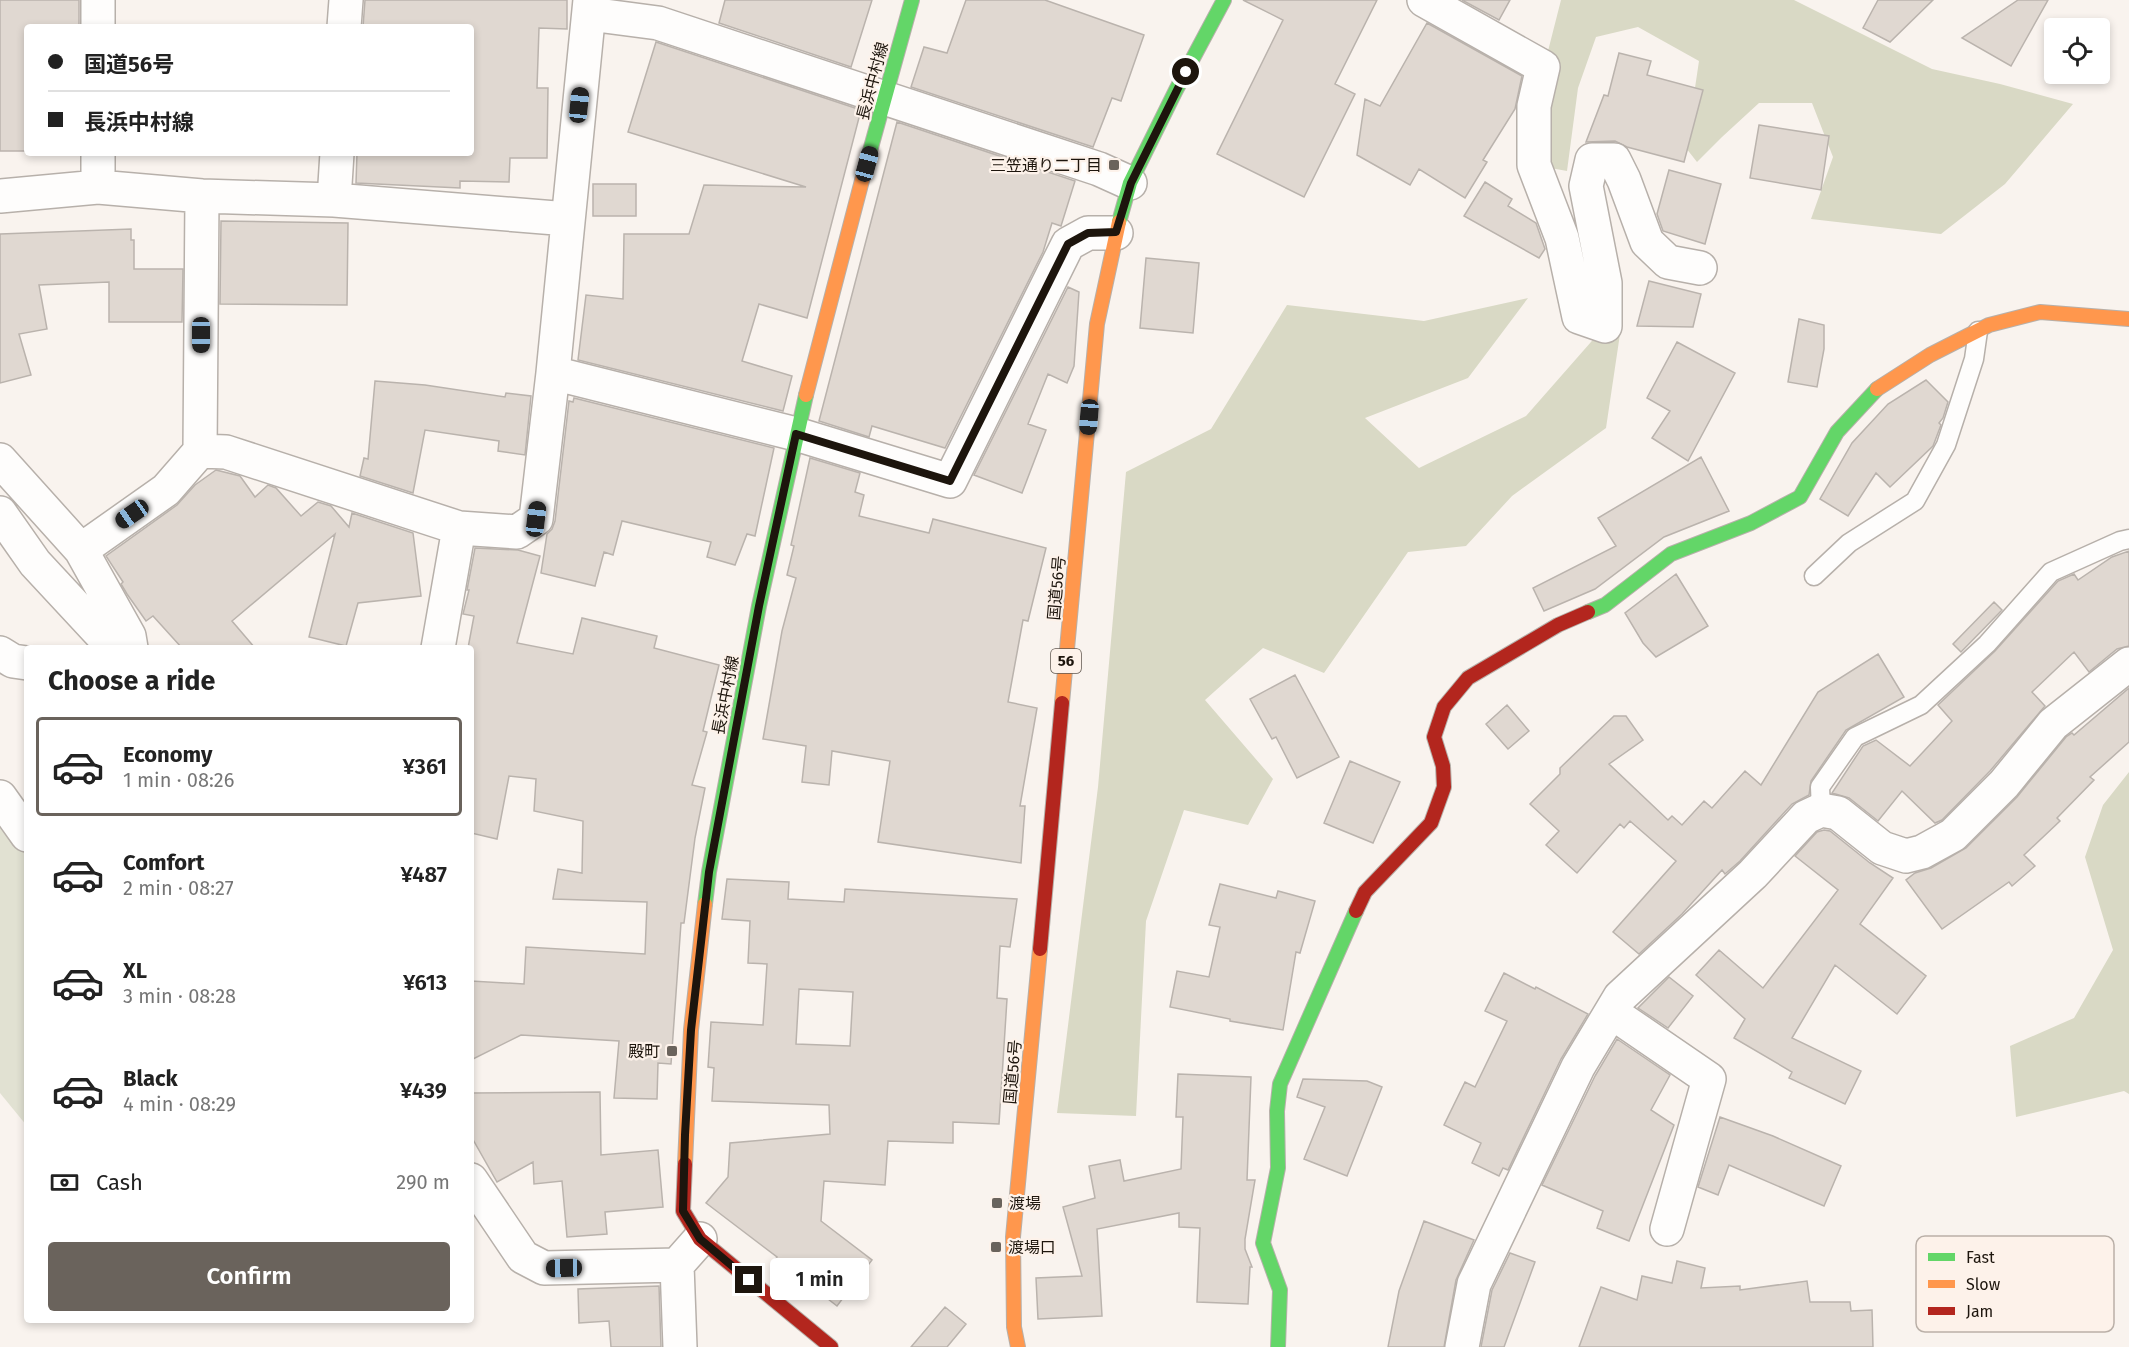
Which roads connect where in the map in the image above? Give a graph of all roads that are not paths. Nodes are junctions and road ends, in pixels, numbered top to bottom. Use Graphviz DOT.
graph roads {
  1 [pos="98,0"];
  2 [pos="346,0"];
  3 [pos="912,0"];
  4 [pos="1224,0"];
  5 [pos="1424,0"];
  6 [pos="589,7"];
  7 [pos="98,24"];
  8 [pos="344,24"];
  9 [pos="884,97"];
  10 [pos="98,156"];
  11 [pos="337,156"];
  12 [pos="1131,183"];
  13 [pos="98,187"];
  14 [pos="0,196"];
  15 [pos="202,196"];
  16 [pos="334,200"];
  17 [pos="568,219"];
  18 [pos="1116,232"];
  19 [pos="1700,268"];
  20 [pos="2129,319"];
  21 [pos="1978,331"];
  22 [pos="553,373"];
  23 [pos="796,434"];
  24 [pos="200,451"];
  25 [pos="0,460"];
  26 [pos="0,513"];
  27 [pos="459,528"];
  28 [pos="2129,539"];
  29 [pos="81,550"];
  30 [pos="1814,576"];
  31 [pos="111,645"];
  32 [pos="130,645"];
  33 [pos="439,645"];
  34 [pos="0,653"];
  35 [pos="24,663"];
  36 [pos="2129,664"];
  37 [pos="0,797"];
  38 [pos="1821,810"];
  39 [pos="24,831"];
  40 [pos="1611,1012"];
  41 [pos="474,1184"];
  42 [pos="1667,1229"];
  43 [pos="700,1239"];
  44 [pos="677,1265"];
  45 [pos="680,1347"];
  46 [pos="831,1347"];
  47 [pos="1018,1347"];
  48 [pos="1278,1347"];
  49 [pos="1462,1347"];
  1 -- 7 [label="street"];
  2 -- 8 [label="street"];
  3 -- 9 [label="main road, 長浜中村線"];
  4 -- 12 [label="main road, 国道56号 / 56"];
  5 -- 19 [label="street"];
  6 -- 9 [label="street"];
  6 -- 17 [label="street"];
  9 -- 12 [label="street"];
  9 -- 23 [label="main road, 長浜中村線"];
  10 -- 13 [label="street"];
  11 -- 16 [label="street"];
  12 -- 18 [label="main road, 国道56号 / 56"];
  13 -- 14 [label="street"];
  13 -- 15 [label="street"];
  15 -- 16 [label="street"];
  15 -- 24 [label="street"];
  16 -- 17 [label="street"];
  17 -- 22 [label="street"];
  18 -- 23 [label="street"];
  18 -- 47 [label="main road, 国道56号 / 56"];
  20 -- 21 [label="main road"];
  21 -- 30 [label="lane"];
  21 -- 48 [label="main road"];
  22 -- 23 [label="street"];
  22 -- 27 [label="street"];
  23 -- 43 [label="main road, 長浜中村線"];
  24 -- 27 [label="street"];
  24 -- 29 [label="street"];
  25 -- 29 [label="street"];
  26 -- 31 [label="street"];
  27 -- 33 [label="street"];
  28 -- 38 [label="lane"];
  29 -- 32 [label="street"];
  34 -- 35 [label="street"];
  36 -- 38 [label="street"];
  37 -- 39 [label="street"];
  38 -- 40 [label="street"];
  40 -- 42 [label="street"];
  40 -- 49 [label="street"];
  41 -- 44 [label="street"];
  43 -- 44 [label="street"];
  43 -- 46 [label="main road, 長浜中村線"];
  44 -- 45 [label="street"];
}
